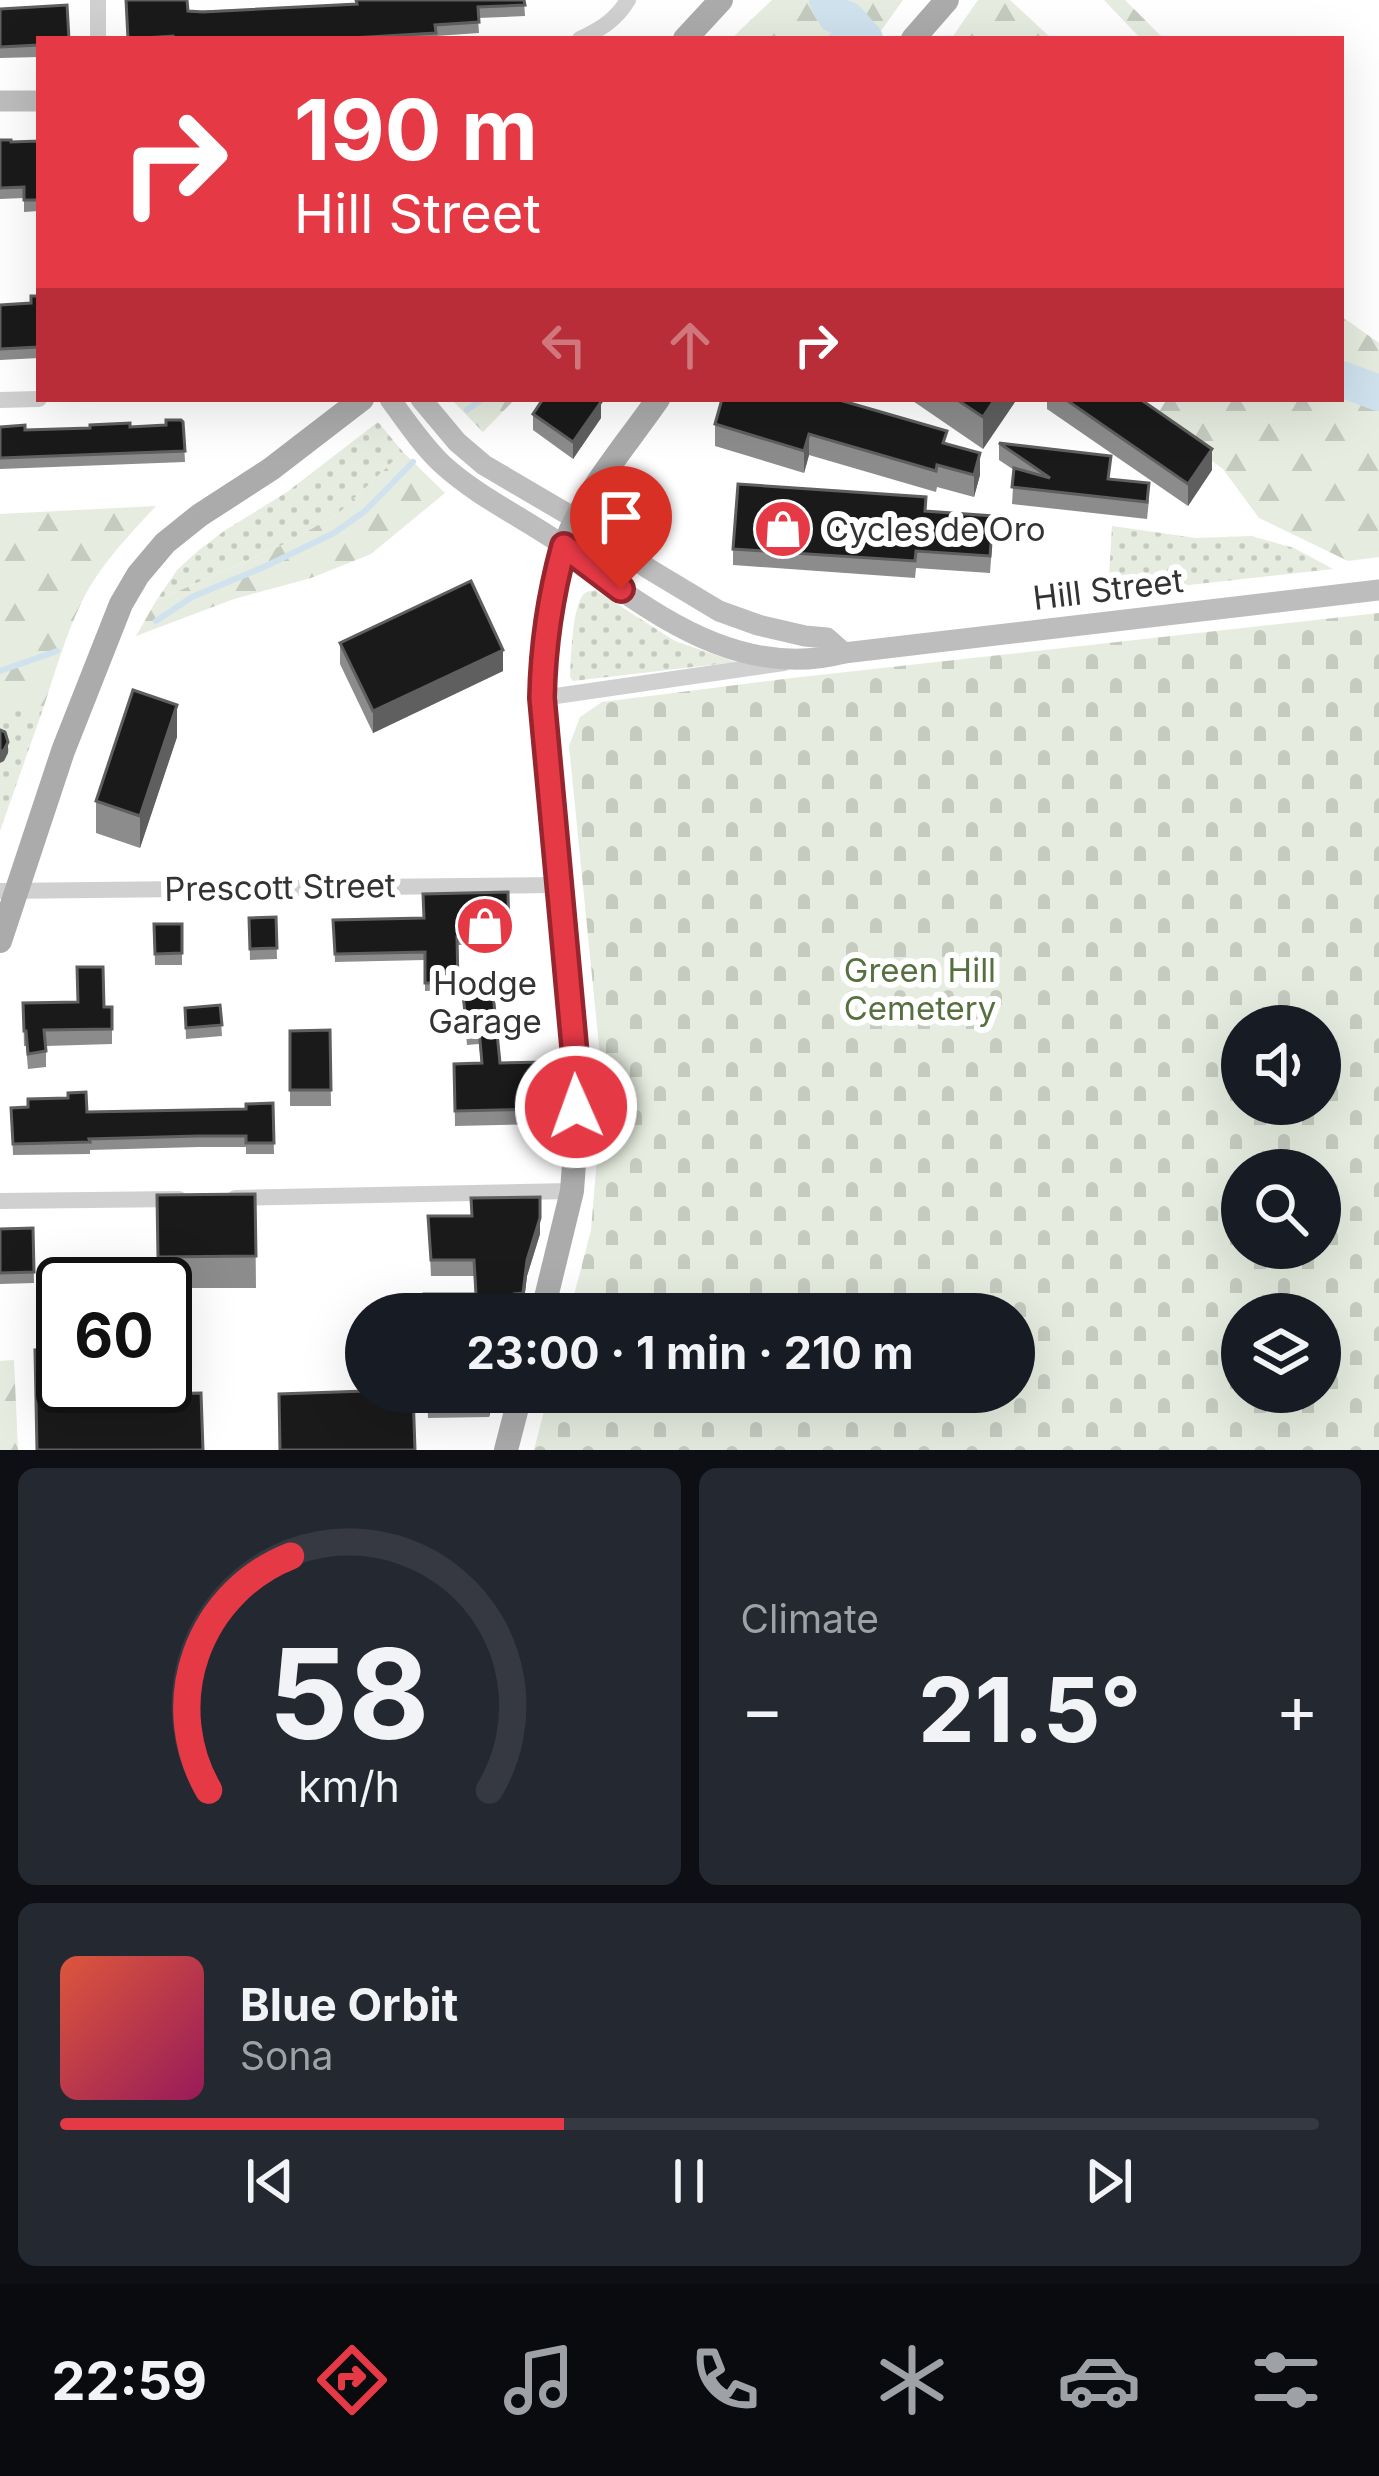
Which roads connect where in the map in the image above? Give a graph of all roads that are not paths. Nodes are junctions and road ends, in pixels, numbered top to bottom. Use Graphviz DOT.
graph roads {
  1 [pos="98,0"];
  2 [pos="628,0"];
  3 [pos="721,0"];
  4 [pos="931,0"];
  5 [pos="947,0"];
  6 [pos="918,32"];
  7 [pos="98,36"];
  8 [pos="587,36"];
  9 [pos="689,36"];
  10 [pos="0,101"];
  11 [pos="36,101"];
  12 [pos="36,399"];
  13 [pos="0,400"];
  14 [pos="358,402"];
  15 [pos="392,402"];
  16 [pos="424,402"];
  17 [pos="656,402"];
  18 [pos="576,519"];
  19 [pos="564,546"];
  20 [pos="1379,590"];
  21 [pos="844,653"];
  22 [pos="795,662"];
  23 [pos="542,698"];
  24 [pos="559,885"];
  25 [pos="8,891"];
  26 [pos="0,941"];
  27 [pos="572,1191"];
  28 [pos="189,1198"];
  29 [pos="212,1198"];
  30 [pos="0,1201"];
  31 [pos="547,1293"];
  32 [pos="516,1413"];
  33 [pos="506,1450"];
  1 -- 7 [label="street"];
  2 -- 8 [label="street"];
  3 -- 9 [label="main road"];
  4 -- 6 [label="main road"];
  5 -- 6 [label="main road"];
  10 -- 11 [label="street"];
  12 -- 13 [label="street"];
  14 -- 25 [label="main road"];
  15 -- 19 [label="street, Hill Street"];
  16 -- 18 [label="street, Hill Street"];
  17 -- 18 [label="main road"];
  18 -- 19 [label="main road"];
  18 -- 21 [label="street, Hill Street"];
  19 -- 22 [label="street, Hill Street"];
  19 -- 23 [label="main road"];
  20 -- 21 [label="street, Hill Street"];
  21 -- 22 [label="street, Hill Street"];
  22 -- 23 [label="street, Hill Street"];
  23 -- 24 [label="main road"];
  24 -- 25 [label="street, Prescott Street"];
  24 -- 27 [label="main road"];
  25 -- 26 [label="main road"];
  27 -- 29 [label="street"];
  27 -- 31 [label="main road"];
  28 -- 30 [label="street"];
  32 -- 33 [label="main road"];
}
